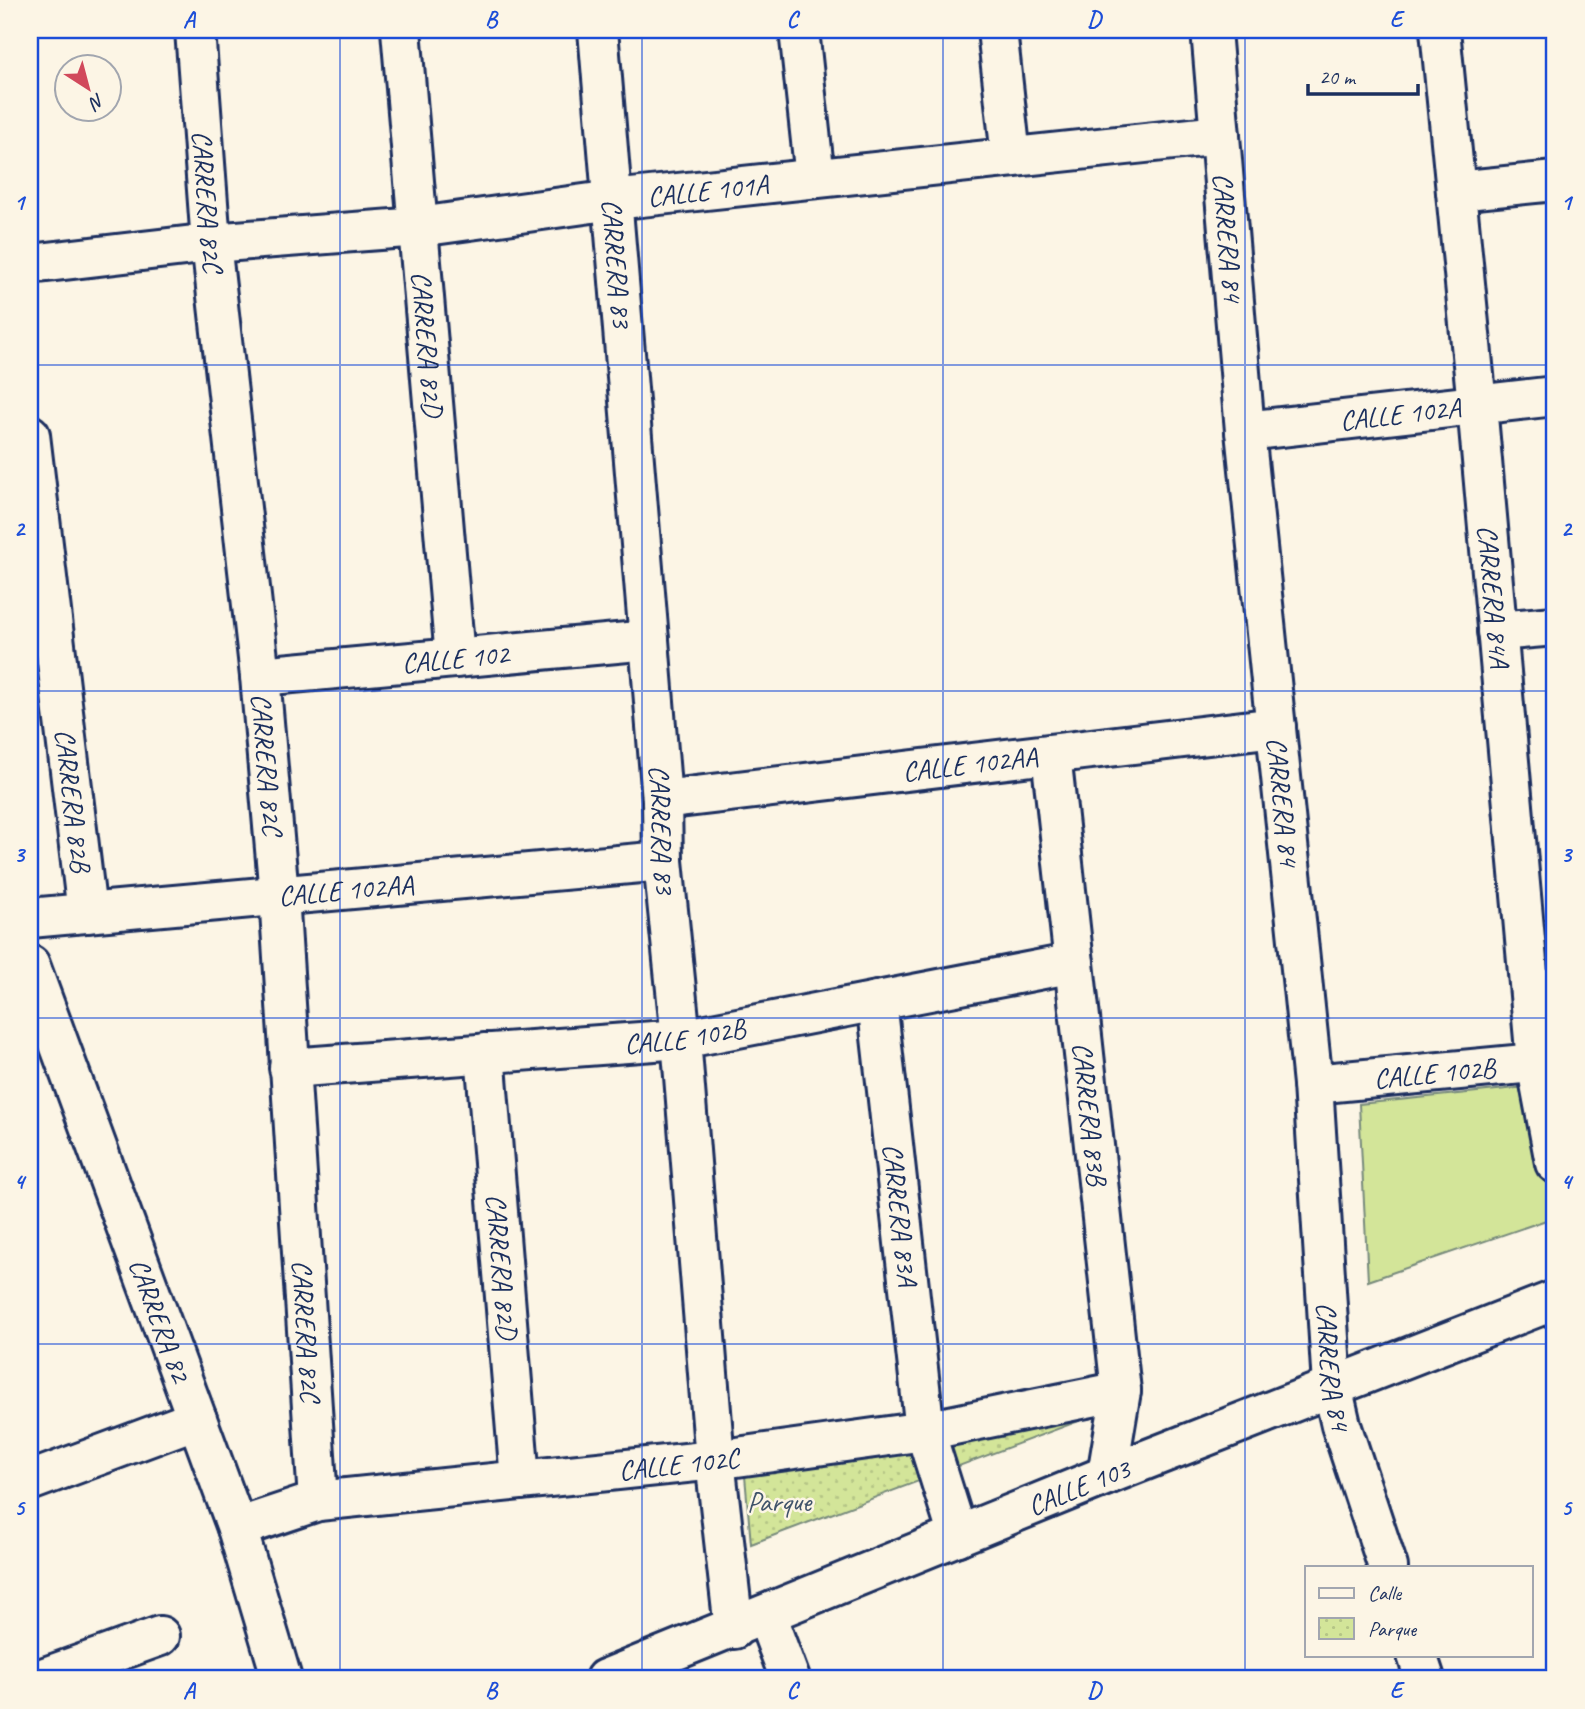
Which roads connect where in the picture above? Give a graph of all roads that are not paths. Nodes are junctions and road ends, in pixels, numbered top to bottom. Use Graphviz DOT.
graph roads {
  1 [pos="195,30"];
  2 [pos="401,30"];
  3 [pos="598,30"];
  4 [pos="799,30"];
  5 [pos="997,30"];
  6 [pos="1211,30"];
  7 [pos="1440,30"];
  8 [pos="1220,135"];
  9 [pos="1011,157"];
  10 [pos="815,178"];
  11 [pos="1555,181"];
  12 [pos="1456,191"];
  13 [pos="613,200"];
  14 [pos="419,227"];
  15 [pos="211,243"];
  16 [pos="30,264"];
  17 [pos="1555,397"];
  18 [pos="1476,405"];
  19 [pos="1245,431"];
  20 [pos="30,435"];
  21 [pos="1555,626"];
  22 [pos="1497,631"];
  23 [pos="649,640"];
  24 [pos="454,658"];
  25 [pos="260,676"];
  26 [pos="1276,727"];
  27 [pos="1051,754"];
  28 [pos="662,800"];
  29 [pos="663,861"];
  30 [pos="279,895"];
  31 [pos="88,913"];
  32 [pos="30,918"];
  33 [pos="1074,963"];
  34 [pos="30,965"];
  35 [pos="877,1001"];
  36 [pos="37,1010"];
  37 [pos="681,1039"];
  38 [pos="485,1054"];
  39 [pos="1546,1062"];
  40 [pos="289,1068"];
  41 [pos="1313,1084"];
  42 [pos="1555,1163"];
  43 [pos="1555,1300"];
  44 [pos="1332,1386"];
  45 [pos="1121,1391"];
  46 [pos="197,1419"];
  47 [pos="925,1431"];
  48 [pos="715,1460"];
  49 [pos="1107,1475"];
  50 [pos="520,1480"];
  51 [pos="30,1481"];
  52 [pos="318,1501"];
  53 [pos="237,1528"];
  54 [pos="958,1536"];
  55 [pos="1388,1566"];
  56 [pos="750,1622"];
  57 [pos="160,1636"];
  58 [pos="1417,1656"];
  59 [pos="88,1671"];
  60 [pos="40,1679"];
  61 [pos="282,1679"];
  62 [pos="605,1679"];
  63 [pos="790,1679"];
  64 [pos="1425,1679"];
  1 -- 15 [label="street, CARRERA 82C"];
  2 -- 14 [label="street, CARRERA 82D"];
  3 -- 13 [label="street, CARRERA 83"];
  4 -- 10 [label="street"];
  5 -- 9 [label="street"];
  6 -- 8 [label="street, CARRERA 84"];
  7 -- 12 [label="street, CARRERA 84A"];
  8 -- 9 [label="street, CALLE 101A"];
  8 -- 19 [label="street, CARRERA 84"];
  9 -- 10 [label="street, CALLE 101A"];
  10 -- 13 [label="street, CALLE 101A"];
  11 -- 12 [label="street"];
  12 -- 18 [label="street, CARRERA 84A"];
  13 -- 14 [label="street, CALLE 101A"];
  13 -- 23 [label="street, CARRERA 83"];
  14 -- 15 [label="street, CALLE 101A"];
  14 -- 24 [label="street, CARRERA 82D"];
  15 -- 16 [label="street, CALLE 101A"];
  15 -- 25 [label="street, CARRERA 82C"];
  17 -- 18 [label="street, CALLE 102A"];
  18 -- 19 [label="street, CALLE 102A"];
  18 -- 22 [label="street, CARRERA 84A"];
  19 -- 26 [label="street, CARRERA 84"];
  20 -- 31 [label="street, CARRERA 82B"];
  21 -- 22 [label="street"];
  22 -- 39 [label="street, CARRERA 84A"];
  23 -- 24 [label="street, CALLE 102"];
  23 -- 28 [label="street, CARRERA 83"];
  24 -- 25 [label="street, CALLE 102"];
  25 -- 30 [label="street, CARRERA 82C"];
  26 -- 27 [label="street, CALLE 102AA"];
  26 -- 41 [label="street, CARRERA 84"];
  27 -- 28 [label="street, CALLE 102AA"];
  27 -- 33 [label="street, CARRERA 83B"];
  28 -- 29 [label="street, CARRERA 83"];
  29 -- 30 [label="street, CALLE 102AA"];
  29 -- 37 [label="street, CARRERA 83"];
  30 -- 31 [label="street, CALLE 102AA"];
  30 -- 40 [label="street, CARRERA 82C"];
  31 -- 32 [label="street, CALLE 102AA"];
  33 -- 35 [label="street, CALLE 102B"];
  33 -- 45 [label="street, CARRERA 83B"];
  34 -- 36 [label="street, CARRERA 82"];
  35 -- 37 [label="street, CALLE 102B"];
  35 -- 47 [label="street, CARRERA 83A"];
  36 -- 46 [label="street, CARRERA 82"];
  37 -- 38 [label="street, CALLE 102B"];
  37 -- 48 [label="street, CARRERA 83"];
  38 -- 40 [label="street, CALLE 102B"];
  38 -- 50 [label="street, CARRERA 82D"];
  39 -- 41 [label="street, CALLE 102B"];
  39 -- 42 [label="street, CARRERA 84A"];
  40 -- 52 [label="street, CARRERA 82C"];
  41 -- 44 [label="street, CARRERA 84"];
  43 -- 44 [label="street, CALLE 103"];
  44 -- 49 [label="street, CALLE 103"];
  44 -- 55 [label="street, CARRERA 84"];
  45 -- 47 [label="street, CALLE 102C"];
  45 -- 49 [label="street, CARRERA 83B"];
  46 -- 51 [label="street"];
  46 -- 53 [label="street, CARRERA 82"];
  47 -- 48 [label="street, CALLE 102C"];
  47 -- 54 [label="street, CARRERA 83A"];
  48 -- 50 [label="street, CALLE 102C"];
  48 -- 56 [label="street, CARRERA 83"];
  49 -- 54 [label="street, CALLE 103"];
  50 -- 52 [label="street, CALLE 102C"];
  52 -- 53 [label="street, CALLE 102C"];
  53 -- 61 [label="street, CARRERA 82"];
  54 -- 56 [label="street, CALLE 103"];
  56 -- 62 [label="street, CALLE 103"];
  56 -- 63 [label="street, CARRERA 83"];
  57 -- 59 [label="street"];
  58 -- 64 [label="street"];
  59 -- 60 [label="street"];
}
